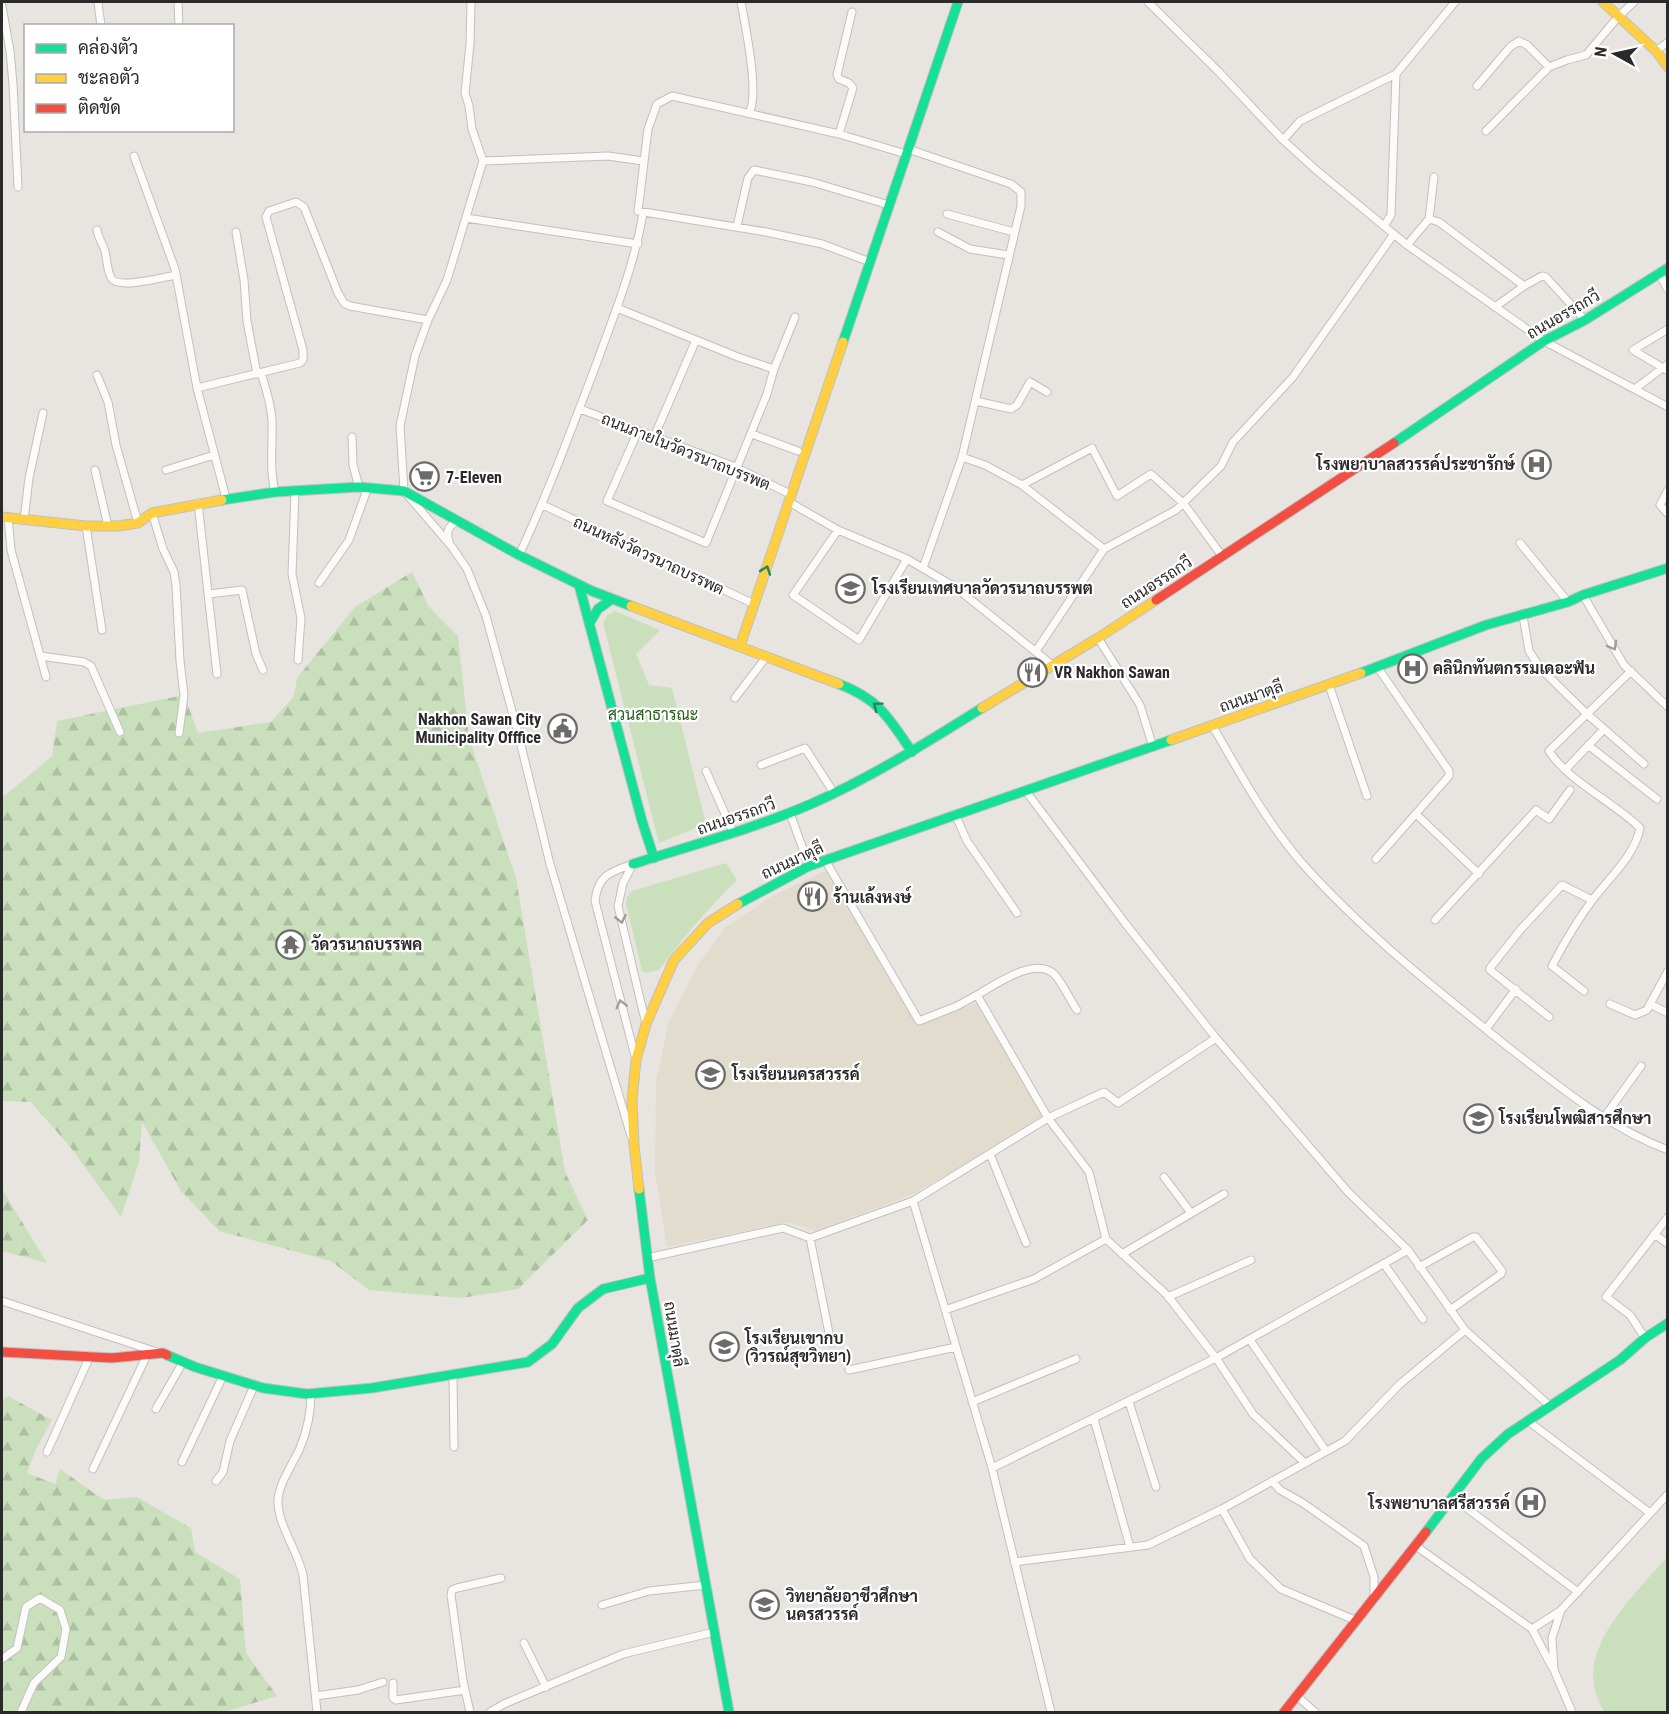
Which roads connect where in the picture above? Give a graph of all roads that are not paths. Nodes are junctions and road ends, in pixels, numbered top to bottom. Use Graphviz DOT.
graph roads {
  1 [pos="98,2"];
  2 [pos="178,2"];
  3 [pos="471,2"];
  4 [pos="741,2"];
  5 [pos="958,2"];
  6 [pos="1148,2"];
  7 [pos="1455,2"];
  8 [pos="1603,2"];
  9 [pos="1634,2"];
  10 [pos="2,6"];
  11 [pos="852,12"];
  12 [pos="1618,17"];
  13 [pos="101,24"];
  14 [pos="179,24"];
  15 [pos="1668,42"];
  16 [pos="1656,51"];
  17 [pos="1549,68"];
  18 [pos="1668,68"];
  19 [pos="1396,74"];
  20 [pos="1477,86"];
  21 [pos="749,113"];
  22 [pos="1486,131"];
  23 [pos="839,134"];
  24 [pos="1284,140"];
  25 [pos="907,152"];
  26 [pos="134,156"];
  27 [pos="643,160"];
  28 [pos="483,161"];
  29 [pos="1434,177"];
  30 [pos="18,187"];
  31 [pos="889,205"];
  32 [pos="643,213"];
  33 [pos="947,214"];
  34 [pos="466,218"];
  35 [pos="1429,219"];
  36 [pos="737,226"];
  37 [pos="1384,226"];
  38 [pos="97,230"];
  39 [pos="236,232"];
  40 [pos="938,232"];
  41 [pos="1014,232"];
  42 [pos="1394,234"];
  43 [pos="638,244"];
  44 [pos="1407,245"];
  45 [pos="1008,255"];
  46 [pos="870,262"];
  47 [pos="1663,270"];
  48 [pos="176,275"];
  49 [pos="1524,286"];
  50 [pos="1668,290"];
  51 [pos="1495,307"];
  52 [pos="617,308"];
  53 [pos="795,317"];
  54 [pos="428,320"];
  55 [pos="1585,320"];
  56 [pos="1668,329"];
  57 [pos="696,340"];
  58 [pos="1544,341"];
  59 [pos="1665,368"];
  60 [pos="774,369"];
  61 [pos="259,374"];
  62 [pos="97,375"];
  63 [pos="197,388"];
  64 [pos="1636,388"];
  65 [pos="1047,392"];
  66 [pos="976,401"];
  67 [pos="1668,407"];
  68 [pos="580,409"];
  69 [pos="44,413"];
  70 [pos="638,431"];
  71 [pos="752,434"];
  72 [pos="654,437"];
  73 [pos="352,438"];
  74 [pos="798,452"];
  75 [pos="214,455"];
  76 [pos="962,458"];
  77 [pos="737,468"];
  78 [pos="96,470"];
  79 [pos="166,470"];
  80 [pos="1022,485"];
  81 [pos="364,487"];
  82 [pos="1668,490"];
  83 [pos="404,491"];
  84 [pos="275,492"];
  85 [pos="295,492"];
  86 [pos="226,498"];
  87 [pos="791,499"];
  88 [pos="198,503"];
  89 [pos="1184,504"];
  90 [pos="543,505"];
  91 [pos="152,513"];
  92 [pos="1668,514"];
  93 [pos="5,518"];
  94 [pos="24,520"];
  95 [pos="138,523"];
  96 [pos="461,523"];
  97 [pos="86,525"];
  98 [pos="108,526"];
  99 [pos="838,530"];
  100 [pos="1520,543"];
  101 [pos="452,547"];
  102 [pos="1104,549"];
  103 [pos="519,555"];
  104 [pos="1222,556"];
  105 [pos="907,559"];
  106 [pos="923,568"];
  107 [pos="1668,568"];
  108 [pos="319,583"];
  109 [pos="579,585"];
  110 [pos="209,594"];
  111 [pos="1583,596"];
  112 [pos="612,599"];
  113 [pos="1568,602"];
  114 [pos="754,604"];
  115 [pos="1523,616"];
  116 [pos="589,624"];
  117 [pos="102,630"];
  118 [pos="1098,638"];
  119 [pos="740,646"];
  120 [pos="1036,651"];
  121 [pos="40,656"];
  122 [pos="767,656"];
  123 [pos="298,660"];
  124 [pos="1052,664"];
  125 [pos="1378,668"];
  126 [pos="262,670"];
  127 [pos="1631,672"];
  128 [pos="217,674"];
  129 [pos="46,677"];
  130 [pos="1329,685"];
  131 [pos="735,698"];
  132 [pos="1668,706"];
  133 [pos="1587,714"];
  134 [pos="1212,725"];
  135 [pos="1604,729"];
  136 [pos="120,732"];
  137 [pos="179,734"];
  138 [pos="1588,745"];
  139 [pos="1153,747"];
  140 [pos="912,752"];
  141 [pos="1644,764"];
  142 [pos="761,765"];
  143 [pos="1566,769"];
  144 [pos="706,771"];
  145 [pos="1025,790"];
  146 [pos="1570,790"];
  147 [pos="834,793"];
  148 [pos="1367,796"];
  149 [pos="1657,799"];
  150 [pos="790,813"];
  151 [pos="955,814"];
  152 [pos="1416,814"];
  153 [pos="734,834"];
  154 [pos="654,858"];
  155 [pos="1376,859"];
  156 [pos="825,860"];
  157 [pos="633,864"];
  158 [pos="809,866"];
  159 [pos="1479,874"];
  160 [pos="1592,900"];
  161 [pos="1017,913"];
  162 [pos="1435,920"];
  163 [pos="1668,971"];
  164 [pos="1516,989"];
  165 [pos="1584,991"];
  166 [pos="976,995"];
  167 [pos="1610,1004"];
  168 [pos="1650,1004"];
  169 [pos="1077,1010"];
  170 [pos="1668,1013"];
  171 [pos="1549,1017"];
  172 [pos="646,1024"];
  173 [pos="1486,1029"];
  174 [pos="1216,1038"];
  175 [pos="636,1060"];
  176 [pos="1641,1066"];
  177 [pos="1048,1118"];
  178 [pos="1603,1119"];
  179 [pos="634,1145"];
  180 [pos="1668,1150"];
  181 [pos="990,1154"];
  182 [pos="1164,1177"];
  183 [pos="1224,1194"];
  184 [pos="913,1201"];
  185 [pos="1191,1214"];
  186 [pos="1668,1217"];
  187 [pos="1654,1234"];
  188 [pos="810,1238"];
  189 [pos="1106,1239"];
  190 [pos="1026,1243"];
  191 [pos="1668,1244"];
  192 [pos="1408,1250"];
  193 [pos="1122,1254"];
  194 [pos="647,1258"];
  195 [pos="1251,1260"];
  196 [pos="1383,1264"];
  197 [pos="1419,1267"];
  198 [pos="650,1278"];
  199 [pos="1168,1297"];
  200 [pos="2,1301"];
  201 [pos="945,1310"];
  202 [pos="1450,1310"];
  203 [pos="1423,1319"];
  204 [pos="1668,1323"];
  205 [pos="1465,1330"];
  206 [pos="1646,1338"];
  207 [pos="1250,1340"];
  208 [pos="831,1343"];
  209 [pos="956,1347"];
  210 [pos="2,1352"];
  211 [pos="163,1353"];
  212 [pos="147,1355"];
  213 [pos="90,1356"];
  214 [pos="1216,1358"];
  215 [pos="1076,1359"];
  216 [pos="183,1362"];
  217 [pos="849,1370"];
  218 [pos="453,1375"];
  219 [pos="223,1376"];
  220 [pos="254,1386"];
  221 [pos="311,1394"];
  222 [pos="972,1402"];
  223 [pos="1129,1402"];
  224 [pos="1550,1406"];
  225 [pos="156,1408"];
  226 [pos="1094,1419"];
  227 [pos="1528,1421"];
  228 [pos="454,1447"];
  229 [pos="1326,1451"];
  230 [pos="47,1452"];
  231 [pos="182,1462"];
  232 [pos="1305,1463"];
  233 [pos="992,1468"];
  234 [pos="93,1469"];
  235 [pos="216,1480"];
  236 [pos="1272,1481"];
  237 [pos="1156,1487"];
  238 [pos="1668,1494"];
  239 [pos="1452,1497"];
  240 [pos="1222,1509"];
  241 [pos="1650,1513"];
  242 [pos="1416,1546"];
  243 [pos="1130,1547"];
  244 [pos="1014,1562"];
  245 [pos="501,1578"];
  246 [pos="706,1585"];
  247 [pos="1578,1592"];
  248 [pos="1374,1599"];
  249 [pos="602,1605"];
  250 [pos="1561,1610"];
  251 [pos="1357,1620"];
  252 [pos="1532,1629"];
  253 [pos="714,1632"];
  254 [pos="524,1643"];
  255 [pos="2,1659"];
  256 [pos="1554,1670"];
  257 [pos="383,1683"];
  258 [pos="393,1683"];
  259 [pos="546,1687"];
  260 [pos="465,1690"];
  261 [pos="316,1696"];
  262 [pos="1298,1697"];
  263 [pos="729,1712"];
  264 [pos="21,1713"];
  265 [pos="318,1713"];
  266 [pos="470,1713"];
  267 [pos="490,1713"];
  268 [pos="723,1713"];
  269 [pos="1051,1713"];
  270 [pos="1284,1713"];
  271 [pos="1315,1713"];
  272 [pos="1572,1713"];
  1 -- 13 [label="street"];
  2 -- 14 [label="street"];
  3 -- 28 [label="street"];
  4 -- 21 [label="street"];
  5 -- 25 [label="street"];
  6 -- 24 [label="street"];
  7 -- 19 [label="street"];
  8 -- 12 [label="street"];
  9 -- 12 [label="street"];
  10 -- 30 [label="street"];
  11 -- 23 [label="street"];
  12 -- 16 [label="street"];
  12 -- 17 [label="street"];
  15 -- 16 [label="street"];
  16 -- 18 [label="street"];
  17 -- 20 [label="street"];
  17 -- 22 [label="street"];
  19 -- 24 [label="street"];
  19 -- 37 [label="street"];
  21 -- 23 [label="street"];
  21 -- 27 [label="street"];
  23 -- 25 [label="street"];
  24 -- 37 [label="street"];
  25 -- 31 [label="street"];
  25 -- 41 [label="street"];
  26 -- 48 [label="street"];
  27 -- 28 [label="street"];
  27 -- 32 [label="street"];
  28 -- 34 [label="street"];
  29 -- 35 [label="street"];
  31 -- 36 [label="street"];
  31 -- 46 [label="street"];
  32 -- 36 [label="street"];
  32 -- 43 [label="street"];
  33 -- 41 [label="street"];
  34 -- 43 [label="street"];
  34 -- 54 [label="street"];
  35 -- 44 [label="street"];
  35 -- 49 [label="street"];
  36 -- 46 [label="street"];
  37 -- 42 [label="street"];
  38 -- 48 [label="street"];
  39 -- 61 [label="street"];
  40 -- 45 [label="street"];
  41 -- 45 [label="street"];
  42 -- 44 [label="street"];
  42 -- 89 [label="street"];
  43 -- 52 [label="street"];
  44 -- 51 [label="street"];
  45 -- 66 [label="street"];
  46 -- 87 [label="street"];
  47 -- 50 [label="street"];
  47 -- 55 [label="street, ถนนอรรถกวี"];
  48 -- 63 [label="street"];
  49 -- 51 [label="street"];
  49 -- 55 [label="street"];
  51 -- 58 [label="street"];
  52 -- 57 [label="street"];
  52 -- 68 [label="street"];
  53 -- 60 [label="street"];
  54 -- 61 [label="street"];
  54 -- 83 [label="street"];
  55 -- 58 [label="street, ถนนอรรถกวี"];
  56 -- 59 [label="street"];
  57 -- 60 [label="street"];
  57 -- 72 [label="street"];
  58 -- 64 [label="street"];
  58 -- 104 [label="street, ถนนอรรถกวี"];
  59 -- 64 [label="street"];
  60 -- 71 [label="street"];
  61 -- 63 [label="street"];
  61 -- 84 [label="street"];
  62 -- 95 [label="street"];
  63 -- 75 [label="street"];
  64 -- 67 [label="street"];
  65 -- 66 [label="street"];
  66 -- 76 [label="street"];
  68 -- 70 [label="street, ถนนภายในวัดวรนาถบรรพต"];
  68 -- 90 [label="street"];
  69 -- 94 [label="street"];
  70 -- 72 [label="street, ถนนภายในวัดวรนาถบรรพต"];
  70 -- 77 [label="street"];
  71 -- 74 [label="street"];
  71 -- 77 [label="street"];
  72 -- 77 [label="street, ถนนภายในวัดวรนาถบรรพต"];
  73 -- 81 [label="street"];
  75 -- 79 [label="street"];
  75 -- 86 [label="street"];
  76 -- 80 [label="street"];
  76 -- 106 [label="street"];
  77 -- 87 [label="street, ถนนภายในวัดวรนาถบรรพต"];
  78 -- 98 [label="street"];
  80 -- 89 [label="street"];
  80 -- 102 [label="street"];
  81 -- 83 [label="street"];
  81 -- 85 [label="street"];
  81 -- 108 [label="street"];
  82 -- 92 [label="street"];
  83 -- 96 [label="street"];
  83 -- 101 [label="street"];
  84 -- 85 [label="street"];
  84 -- 86 [label="street"];
  85 -- 123 [label="street"];
  86 -- 88 [label="street"];
  87 -- 99 [label="street, ถนนภายในวัดวรนาถบรรพต"];
  114 -- 87 [label="street, one-way"];
  88 -- 91 [label="street"];
  88 -- 110 [label="street"];
  89 -- 102 [label="street"];
  89 -- 104 [label="street"];
  90 -- 103 [label="street"];
  90 -- 114 [label="street, ถนนหลังวัดวรนาถบรรพต"];
  91 -- 95 [label="street"];
  91 -- 137 [label="street"];
  93 -- 94 [label="street"];
  93 -- 121 [label="street"];
  94 -- 97 [label="street"];
  95 -- 98 [label="street"];
  96 -- 101 [label="street"];
  96 -- 103 [label="street"];
  97 -- 98 [label="street"];
  97 -- 117 [label="street"];
  99 -- 105 [label="street, ถนนภายในวัดวรนาถบรรพต"];
  99 -- 105 [label="street"];
  100 -- 113 [label="street"];
  101 -- 179 [label="street"];
  102 -- 120 [label="street"];
  103 -- 109 [label="street"];
  104 -- 118 [label="street, ถนนอรรถกวี"];
  105 -- 106 [label="street, ถนนภายในวัดวรนาถบรรพต"];
  106 -- 120 [label="street, ถนนภายในวัดวรนาถบรรพต"];
  107 -- 111 [label="street, ถนนมาตุลี"];
  109 -- 112 [label="street"];
  109 -- 116 [label="street"];
  110 -- 126 [label="street"];
  110 -- 128 [label="street"];
  111 -- 113 [label="street, ถนนมาตุลี"];
  111 -- 127 [label="street, one-way"];
  112 -- 116 [label="street"];
  112 -- 119 [label="street"];
  113 -- 115 [label="street, ถนนมาตุลี"];
  114 -- 119 [label="street"];
  115 -- 125 [label="street, ถนนมาตุลี"];
  115 -- 133 [label="street"];
  116 -- 154 [label="street"];
  118 -- 124 [label="street, ถนนอรรถกวี"];
  118 -- 139 [label="street"];
  119 -- 122 [label="street"];
  120 -- 124 [label="street, ถนนภายในวัดวรนาถบรรพต"];
  121 -- 129 [label="street"];
  121 -- 136 [label="street"];
  122 -- 131 [label="street"];
  140 -- 122 [label="street, one-way"];
  124 -- 140 [label="street, ถนนอรรถกวี"];
  125 -- 130 [label="street, ถนนมาตุลี"];
  125 -- 152 [label="street"];
  127 -- 132 [label="street"];
  127 -- 133 [label="street"];
  130 -- 134 [label="street, ถนนมาตุลี"];
  130 -- 148 [label="street"];
  133 -- 135 [label="street"];
  133 -- 143 [label="street"];
  134 -- 139 [label="street, ถนนมาตุลี"];
  134 -- 173 [label="street"];
  135 -- 138 [label="street"];
  135 -- 141 [label="street"];
  138 -- 143 [label="street"];
  138 -- 149 [label="street"];
  139 -- 145 [label="street, ถนนมาตุลี"];
  140 -- 147 [label="street, ถนนอรรถกวี"];
  142 -- 147 [label="street"];
  143 -- 160 [label="street"];
  144 -- 153 [label="street"];
  145 -- 151 [label="street, ถนนมาตุลี"];
  145 -- 174 [label="street"];
  146 -- 159 [label="street"];
  147 -- 150 [label="street, ถนนอรรถกวี"];
  150 -- 153 [label="street, ถนนอรรถกวี"];
  150 -- 158 [label="street"];
  151 -- 156 [label="street, ถนนมาตุลี"];
  151 -- 161 [label="street"];
  152 -- 155 [label="street"];
  152 -- 159 [label="street"];
  153 -- 154 [label="street, ถนนอรรถกวี"];
  154 -- 157 [label="street, ถนนอรรถกวี"];
  156 -- 158 [label="street, ถนนมาตุลี"];
  156 -- 166 [label="street"];
  157 -- 172 [label="street, one-way"];
  175 -- 157 [label="street, one-way"];
  158 -- 172 [label="street, ถนนมาตุลี"];
  159 -- 162 [label="street"];
  160 -- 164 [label="street"];
  160 -- 165 [label="street"];
  163 -- 168 [label="street"];
  164 -- 171 [label="street"];
  164 -- 173 [label="street"];
  166 -- 169 [label="street"];
  166 -- 177 [label="street"];
  167 -- 168 [label="street"];
  168 -- 170 [label="street"];
  172 -- 175 [label="street, ถนนมาตุลี"];
  173 -- 178 [label="street"];
  174 -- 177 [label="street"];
  174 -- 192 [label="street"];
  175 -- 179 [label="street, ถนนมาตุลี"];
  176 -- 178 [label="street"];
  177 -- 181 [label="street"];
  177 -- 189 [label="street"];
  178 -- 180 [label="street"];
  179 -- 194 [label="street, ถนนมาตุลี"];
  181 -- 184 [label="street"];
  181 -- 190 [label="street"];
  182 -- 185 [label="street"];
  183 -- 185 [label="street"];
  184 -- 188 [label="street"];
  184 -- 201 [label="street"];
  185 -- 193 [label="street"];
  186 -- 187 [label="street"];
  187 -- 191 [label="street"];
  187 -- 206 [label="street"];
  188 -- 194 [label="street"];
  188 -- 208 [label="street"];
  189 -- 193 [label="street"];
  189 -- 201 [label="street"];
  192 -- 196 [label="street"];
  192 -- 197 [label="street"];
  193 -- 199 [label="street"];
  194 -- 198 [label="street, ถนนมาตุลี"];
  195 -- 199 [label="street"];
  196 -- 203 [label="street"];
  196 -- 207 [label="street"];
  197 -- 202 [label="street"];
  197 -- 202 [label="street"];
  198 -- 218 [label="street"];
  198 -- 246 [label="street, ถนนมาตุลี"];
  199 -- 214 [label="street"];
  200 -- 211 [label="street"];
  201 -- 209 [label="street"];
  202 -- 205 [label="street"];
  204 -- 206 [label="street"];
  205 -- 224 [label="street"];
  205 -- 229 [label="street"];
  206 -- 224 [label="street"];
  207 -- 214 [label="street"];
  207 -- 229 [label="street"];
  209 -- 217 [label="street"];
  209 -- 222 [label="street"];
  210 -- 213 [label="street"];
  211 -- 212 [label="street"];
  211 -- 216 [label="street"];
  212 -- 213 [label="street"];
  212 -- 234 [label="street"];
  213 -- 230 [label="street"];
  214 -- 223 [label="street"];
  214 -- 232 [label="street"];
  215 -- 222 [label="street"];
  216 -- 219 [label="street"];
  216 -- 225 [label="street"];
  218 -- 221 [label="street"];
  218 -- 228 [label="street"];
  219 -- 220 [label="street"];
  219 -- 231 [label="street"];
  220 -- 221 [label="street"];
  220 -- 235 [label="street"];
  221 -- 261 [label="street"];
  222 -- 233 [label="street"];
  223 -- 226 [label="street"];
  223 -- 237 [label="street"];
  224 -- 227 [label="street"];
  226 -- 233 [label="street"];
  226 -- 243 [label="street"];
  227 -- 239 [label="street"];
  227 -- 241 [label="street"];
  229 -- 232 [label="street"];
  232 -- 236 [label="street"];
  233 -- 244 [label="street"];
  236 -- 240 [label="street"];
  236 -- 248 [label="street"];
  238 -- 241 [label="street"];
  239 -- 242 [label="street"];
  239 -- 247 [label="street"];
  240 -- 243 [label="street"];
  240 -- 251 [label="street"];
  241 -- 247 [label="street"];
  242 -- 248 [label="street"];
  242 -- 252 [label="street"];
  243 -- 244 [label="street"];
  244 -- 269 [label="street"];
  245 -- 260 [label="street"];
  246 -- 249 [label="street"];
  246 -- 253 [label="street, ถนนมาตุลี"];
  247 -- 250 [label="street"];
  248 -- 251 [label="street"];
  250 -- 252 [label="street"];
  250 -- 256 [label="street"];
  251 -- 262 [label="street"];
  252 -- 256 [label="street"];
  253 -- 259 [label="street"];
  253 -- 263 [label="street, ถนนมาตุลี"];
  254 -- 259 [label="street"];
  255 -- 264 [label="street"];
  256 -- 272 [label="street"];
  257 -- 261 [label="street"];
  258 -- 260 [label="street"];
  259 -- 267 [label="street"];
  260 -- 266 [label="street"];
  261 -- 265 [label="street"];
  262 -- 270 [label="street"];
  262 -- 271 [label="street"];
  263 -- 268 [label="street"];
}
